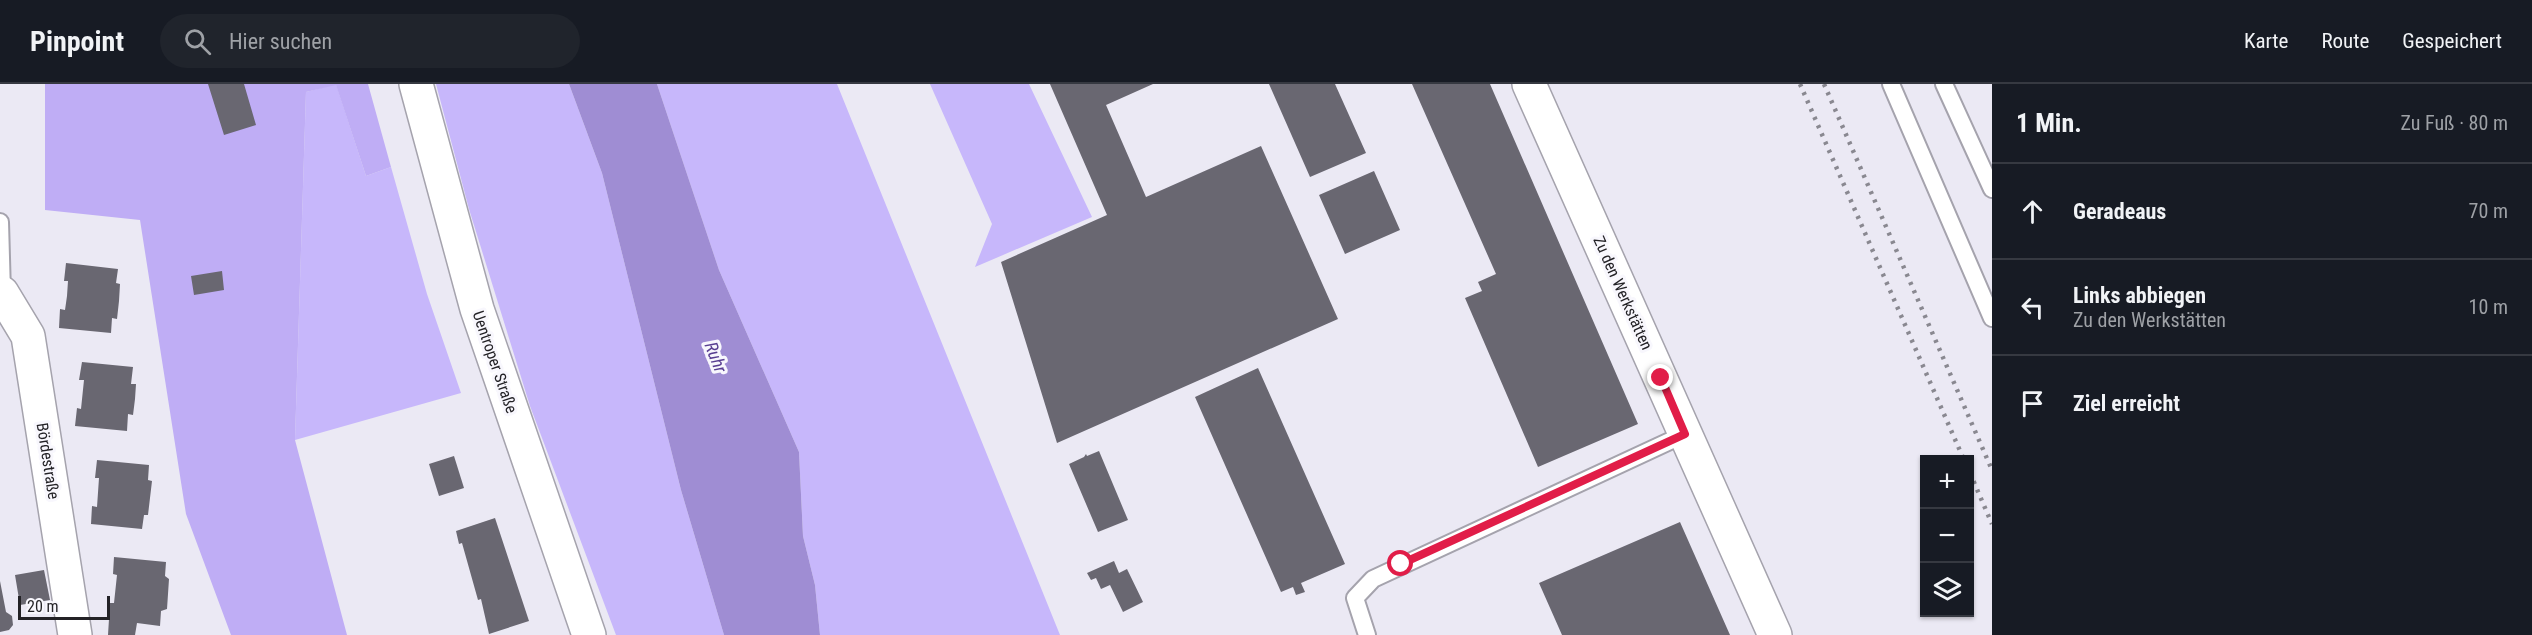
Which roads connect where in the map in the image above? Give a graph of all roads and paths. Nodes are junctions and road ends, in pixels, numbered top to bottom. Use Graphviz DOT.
graph roads {
  1 [pos="416,84"];
  2 [pos="1529,84"];
  3 [pos="1891,84"];
  4 [pos="1944,84"];
  5 [pos="1992,189"];
  6 [pos="0,222"];
  7 [pos="2,293"];
  8 [pos="1992,318"];
  9 [pos="1685,434"];
  10 [pos="75,635"];
  11 [pos="589,635"];
  12 [pos="1367,635"];
  13 [pos="1774,635"];
  1 -- 11 [label="street, Uentroper Straße"];
  2 -- 9 [label="street, Zu den Werkstätten"];
  3 -- 8 [label="lane"];
  4 -- 5 [label="lane"];
  6 -- 7 [label="lane"];
  7 -- 10 [label="street, Bördestraße"];
  9 -- 12 [label="lane"];
  9 -- 13 [label="street, Zu den Werkstätten"];
}
